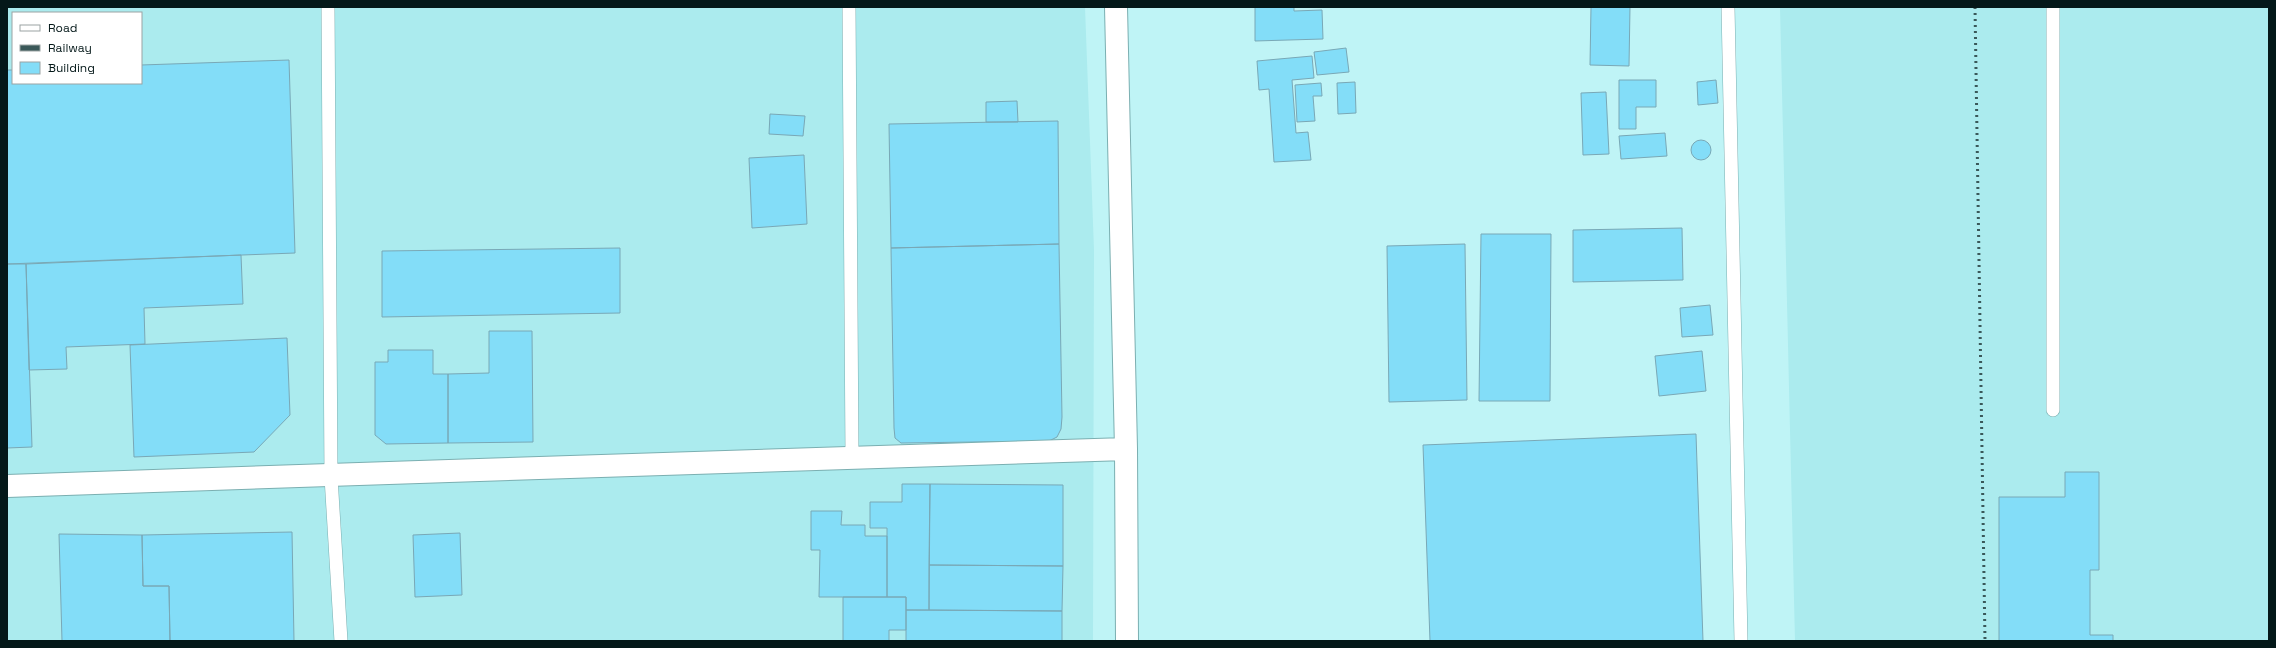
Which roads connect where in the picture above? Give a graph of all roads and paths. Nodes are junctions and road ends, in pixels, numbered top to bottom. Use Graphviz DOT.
graph roads {
  1 [pos="328,7"];
  2 [pos="849,7"];
  3 [pos="1116,7"];
  4 [pos="1728,7"];
  5 [pos="2053,7"];
  6 [pos="2053,410"];
  7 [pos="1126,448"];
  8 [pos="852,456"];
  9 [pos="331,477"];
  10 [pos="7,486"];
  11 [pos="341,641"];
  12 [pos="1127,641"];
  13 [pos="1741,641"];
  1 -- 9 [label="lane"];
  2 -- 8 [label="lane"];
  3 -- 7 [label="street"];
  4 -- 13 [label="lane"];
  5 -- 6 [label="lane"];
  7 -- 8 [label="street"];
  7 -- 12 [label="street"];
  8 -- 9 [label="street"];
  9 -- 10 [label="street"];
  9 -- 11 [label="lane"];
}
